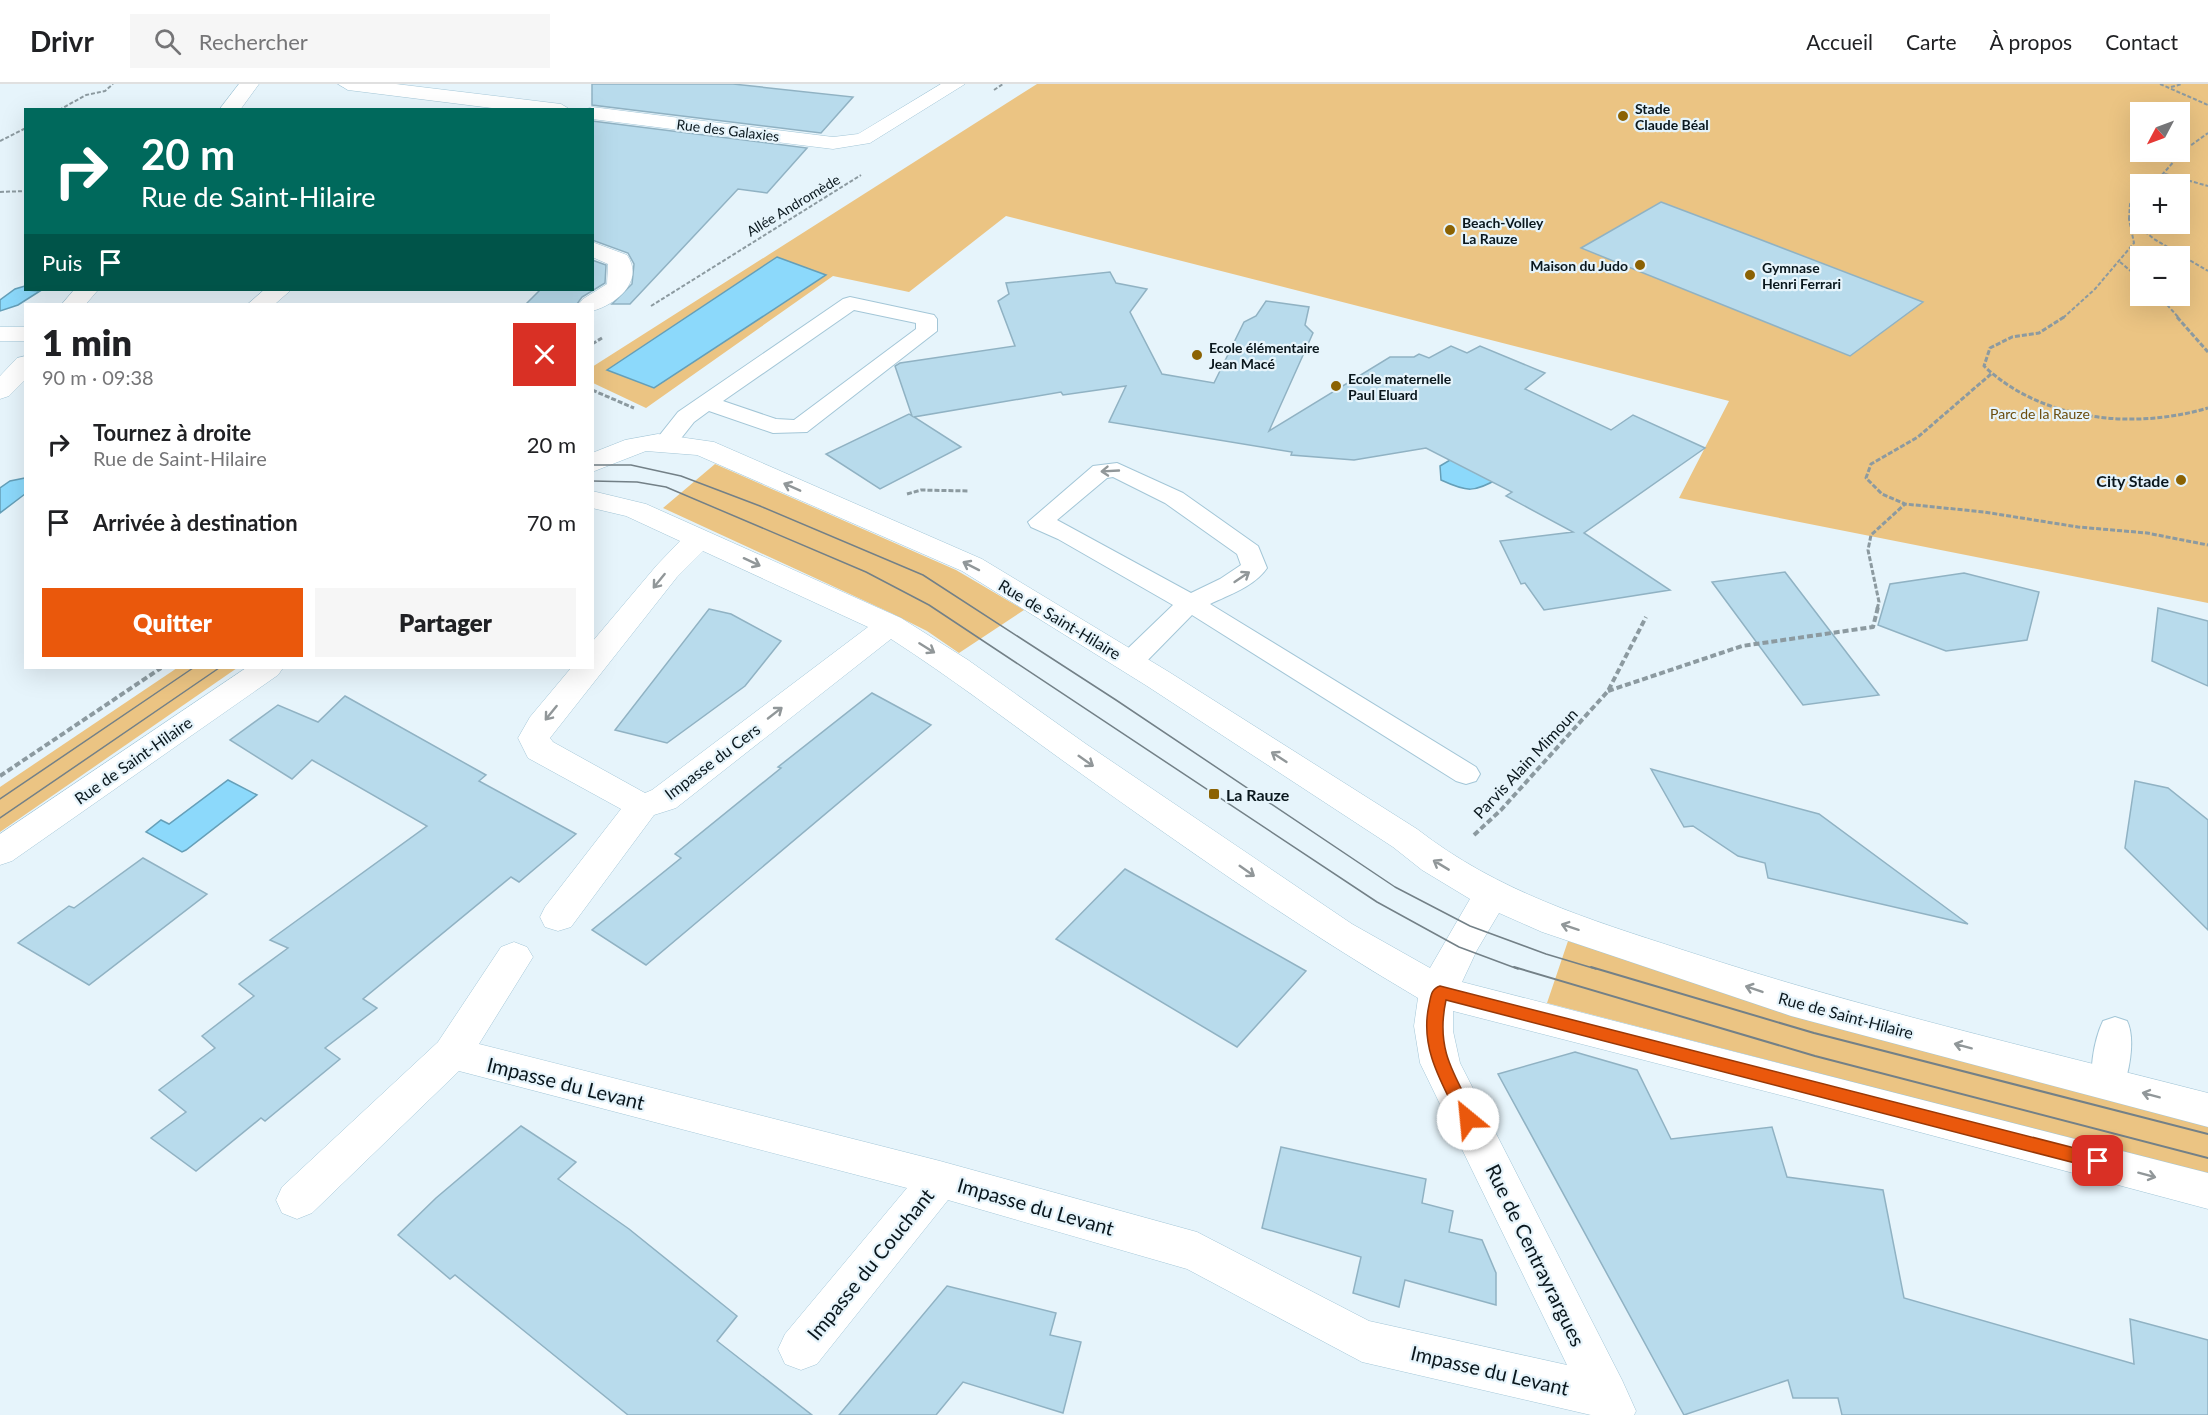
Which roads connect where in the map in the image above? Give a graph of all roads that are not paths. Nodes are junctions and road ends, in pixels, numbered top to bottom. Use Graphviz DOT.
graph roads {
  1 [pos="249,84"];
  2 [pos="348,84"];
  3 [pos="955,84"];
  4 [pos="401,87"];
  5 [pos="231,108"];
  6 [pos="388,108"];
  7 [pos="547,108"];
  8 [pos="594,113"];
  9 [pos="594,250"];
  10 [pos="85,291"];
  11 [pos="278,291"];
  12 [pos="75,303"];
  13 [pos="261,303"];
  14 [pos="593,303"];
  15 [pos="0,334"];
  16 [pos="24,334"];
  17 [pos="24,365"];
  18 [pos="0,391"];
  19 [pos="707,403"];
  20 [pos="667,441"];
  21 [pos="594,463"];
  22 [pos="594,500"];
  23 [pos="699,538"];
  24 [pos="1190,603"];
  25 [pos="890,625"];
  26 [pos="594,661"];
  27 [pos="1130,662"];
  28 [pos="266,669"];
  29 [pos="587,669"];
  30 [pos="1466,774"];
  31 [pos="642,806"];
  32 [pos="0,852"];
  33 [pos="1492,895"];
  34 [pos="558,917"];
  35 [pos="514,957"];
  36 [pos="1440,992"];
  37 [pos="2115,1030"];
  38 [pos="452,1053"];
  39 [pos="2108,1084"];
  40 [pos="2208,1110"];
  41 [pos="940,1179"];
  42 [pos="2208,1191"];
  43 [pos="297,1200"];
  44 [pos="801,1349"];
  45 [pos="1611,1405"];
  1 -- 5 [label="street"];
  2 -- 4 [label="street"];
  3 -- 8 [label="street, Rue des Galaxies"];
  4 -- 6 [label="street"];
  4 -- 7 [label="street"];
  9 -- 14 [label="street"];
  10 -- 12 [label="street"];
  11 -- 13 [label="street"];
  15 -- 16 [label="street"];
  17 -- 18 [label="street"];
  19 -- 19 [label="lane"];
  19 -- 20 [label="lane"];
  20 -- 21 [label="street, Rue de Saint-Hilaire"];
  27 -- 20 [label="street, Rue de Saint-Hilaire, one-way"];
  22 -- 23 [label="street"];
  23 -- 25 [label="street, one-way"];
  23 -- 26 [label="street, one-way"];
  24 -- 24 [label="lane, one-way"];
  24 -- 27 [label="lane"];
  24 -- 30 [label="lane"];
  31 -- 25 [label="street, Impasse du Cers, one-way"];
  25 -- 36 [label="street, one-way"];
  33 -- 27 [label="street, Rue de Saint-Hilaire, one-way"];
  28 -- 32 [label="street, Rue de Saint-Hilaire"];
  29 -- 31 [label="street, one-way"];
  31 -- 34 [label="street"];
  33 -- 36 [label="street"];
  39 -- 33 [label="street, Rue de Saint-Hilaire, one-way"];
  35 -- 38 [label="street"];
  36 -- 42 [label="street, one-way"];
  36 -- 45 [label="street, Rue de Centrayrargues"];
  37 -- 39 [label="lane"];
  38 -- 41 [label="street, Impasse du Levant"];
  38 -- 43 [label="street"];
  40 -- 39 [label="street, Rue de Saint-Hilaire, one-way"];
  41 -- 44 [label="street, Impasse du Couchant"];
  41 -- 45 [label="street, Impasse du Levant"];
}
